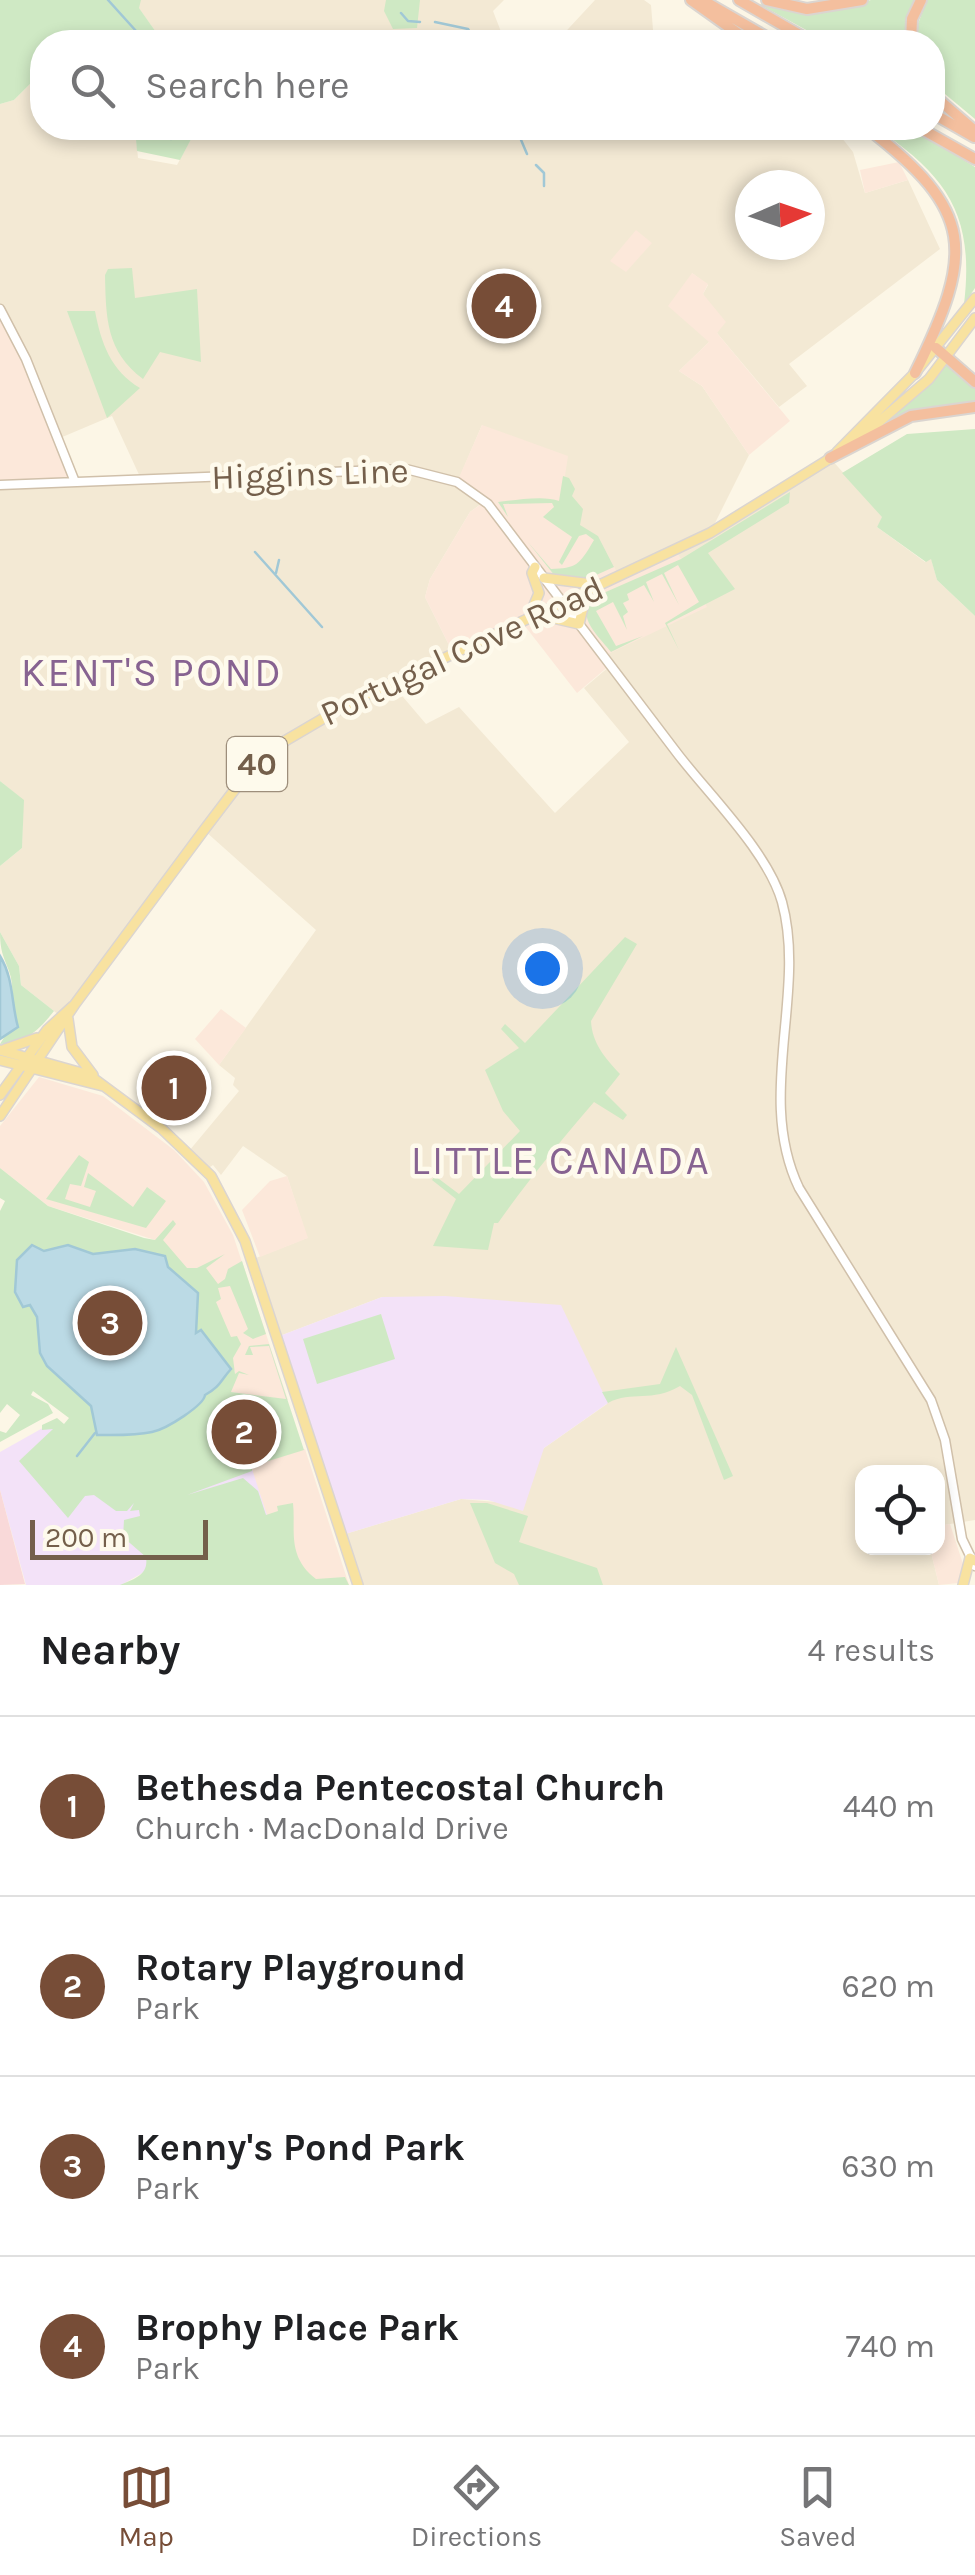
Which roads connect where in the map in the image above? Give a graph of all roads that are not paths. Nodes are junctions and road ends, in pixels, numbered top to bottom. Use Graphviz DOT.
graph roads {
  1 [pos="691,0"];
  2 [pos="702,0"];
  3 [pos="739,0"];
  4 [pos="767,0"];
  5 [pos="862,0"];
  6 [pos="920,0"];
  7 [pos="733,30"];
  8 [pos="754,30"];
  9 [pos="791,30"];
  10 [pos="913,30"];
  11 [pos="945,106"];
  12 [pos="945,119"];
  13 [pos="975,134"];
  14 [pos="881,140"];
  15 [pos="941,140"];
  16 [pos="975,159"];
  17 [pos="975,298"];
  18 [pos="0,308"];
  19 [pos="975,318"];
  20 [pos="936,348"];
  21 [pos="947,358"];
  22 [pos="915,373"];
  23 [pos="975,382"];
  24 [pos="975,406"];
  25 [pos="830,458"];
  26 [pos="75,482"];
  27 [pos="0,485"];
  28 [pos="535,567"];
  29 [pos="544,578"];
  30 [pos="600,585"];
  31 [pos="587,591"];
  32 [pos="562,602"];
  33 [pos="532,616"];
  34 [pos="579,624"];
  35 [pos="75,1004"];
  36 [pos="68,1019"];
  37 [pos="48,1030"];
  38 [pos="0,1050"];
  39 [pos="0,1060"];
  40 [pos="24,1061"];
  41 [pos="36,1065"];
  42 [pos="98,1082"];
  43 [pos="0,1095"];
  44 [pos="0,1116"];
  45 [pos="974,1562"];
  46 [pos="358,1585"];
  47 [pos="963,1585"];
  1 -- 7 [label="highway"];
  2 -- 8 [label="highway"];
  3 -- 9 [label="highway"];
  4 -- 5 [label="highway"];
  6 -- 10 [label="highway"];
  11 -- 13 [label="highway"];
  12 -- 13 [label="highway"];
  14 -- 22 [label="highway"];
  15 -- 16 [label="highway"];
  17 -- 20 [label="main road, Portugal Cove Road / 40"];
  18 -- 26 [label="street"];
  19 -- 21 [label="main road, Portugal Cove Road / 40"];
  20 -- 21 [label="highway"];
  20 -- 22 [label="main road, Portugal Cove Road / 40"];
  21 -- 23 [label="highway"];
  21 -- 25 [label="main road, Portugal Cove Road / 40"];
  22 -- 25 [label="main road, Portugal Cove Road / 40"];
  24 -- 25 [label="highway"];
  25 -- 30 [label="main road, Portugal Cove Road / 40"];
  26 -- 27 [label="street, Higgins Line"];
  26 -- 28 [label="street, Higgins Line"];
  28 -- 29 [label="street, Higgins Line"];
  28 -- 33 [label="main road"];
  29 -- 30 [label="main road"];
  29 -- 32 [label="street, Higgins Line"];
  30 -- 31 [label="main road, Portugal Cove Road / 40"];
  31 -- 32 [label="main road, Portugal Cove Road / 40"];
  31 -- 34 [label="main road"];
  32 -- 33 [label="main road, Portugal Cove Road / 40"];
  32 -- 34 [label="street, Higgins Line"];
  33 -- 34 [label="main road"];
  33 -- 35 [label="main road, Portugal Cove Road / 40"];
  34 -- 45 [label="street, Higgins Line"];
  35 -- 36 [label="main road, Portugal Cove Road / 40"];
  35 -- 37 [label="main road, Portugal Cove Road / 40"];
  36 -- 41 [label="main road, Portugal Cove Road / 40"];
  36 -- 42 [label="main road"];
  37 -- 38 [label="main road"];
  37 -- 40 [label="main road, Portugal Cove Road / 40"];
  38 -- 40 [label="main road"];
  39 -- 40 [label="main road"];
  40 -- 41 [label="main road"];
  40 -- 43 [label="main road, Portugal Cove Road / 40"];
  41 -- 42 [label="main road"];
  41 -- 44 [label="main road, Portugal Cove Road / 40"];
  42 -- 46 [label="main road"];
  45 -- 47 [label="main road"];
}
